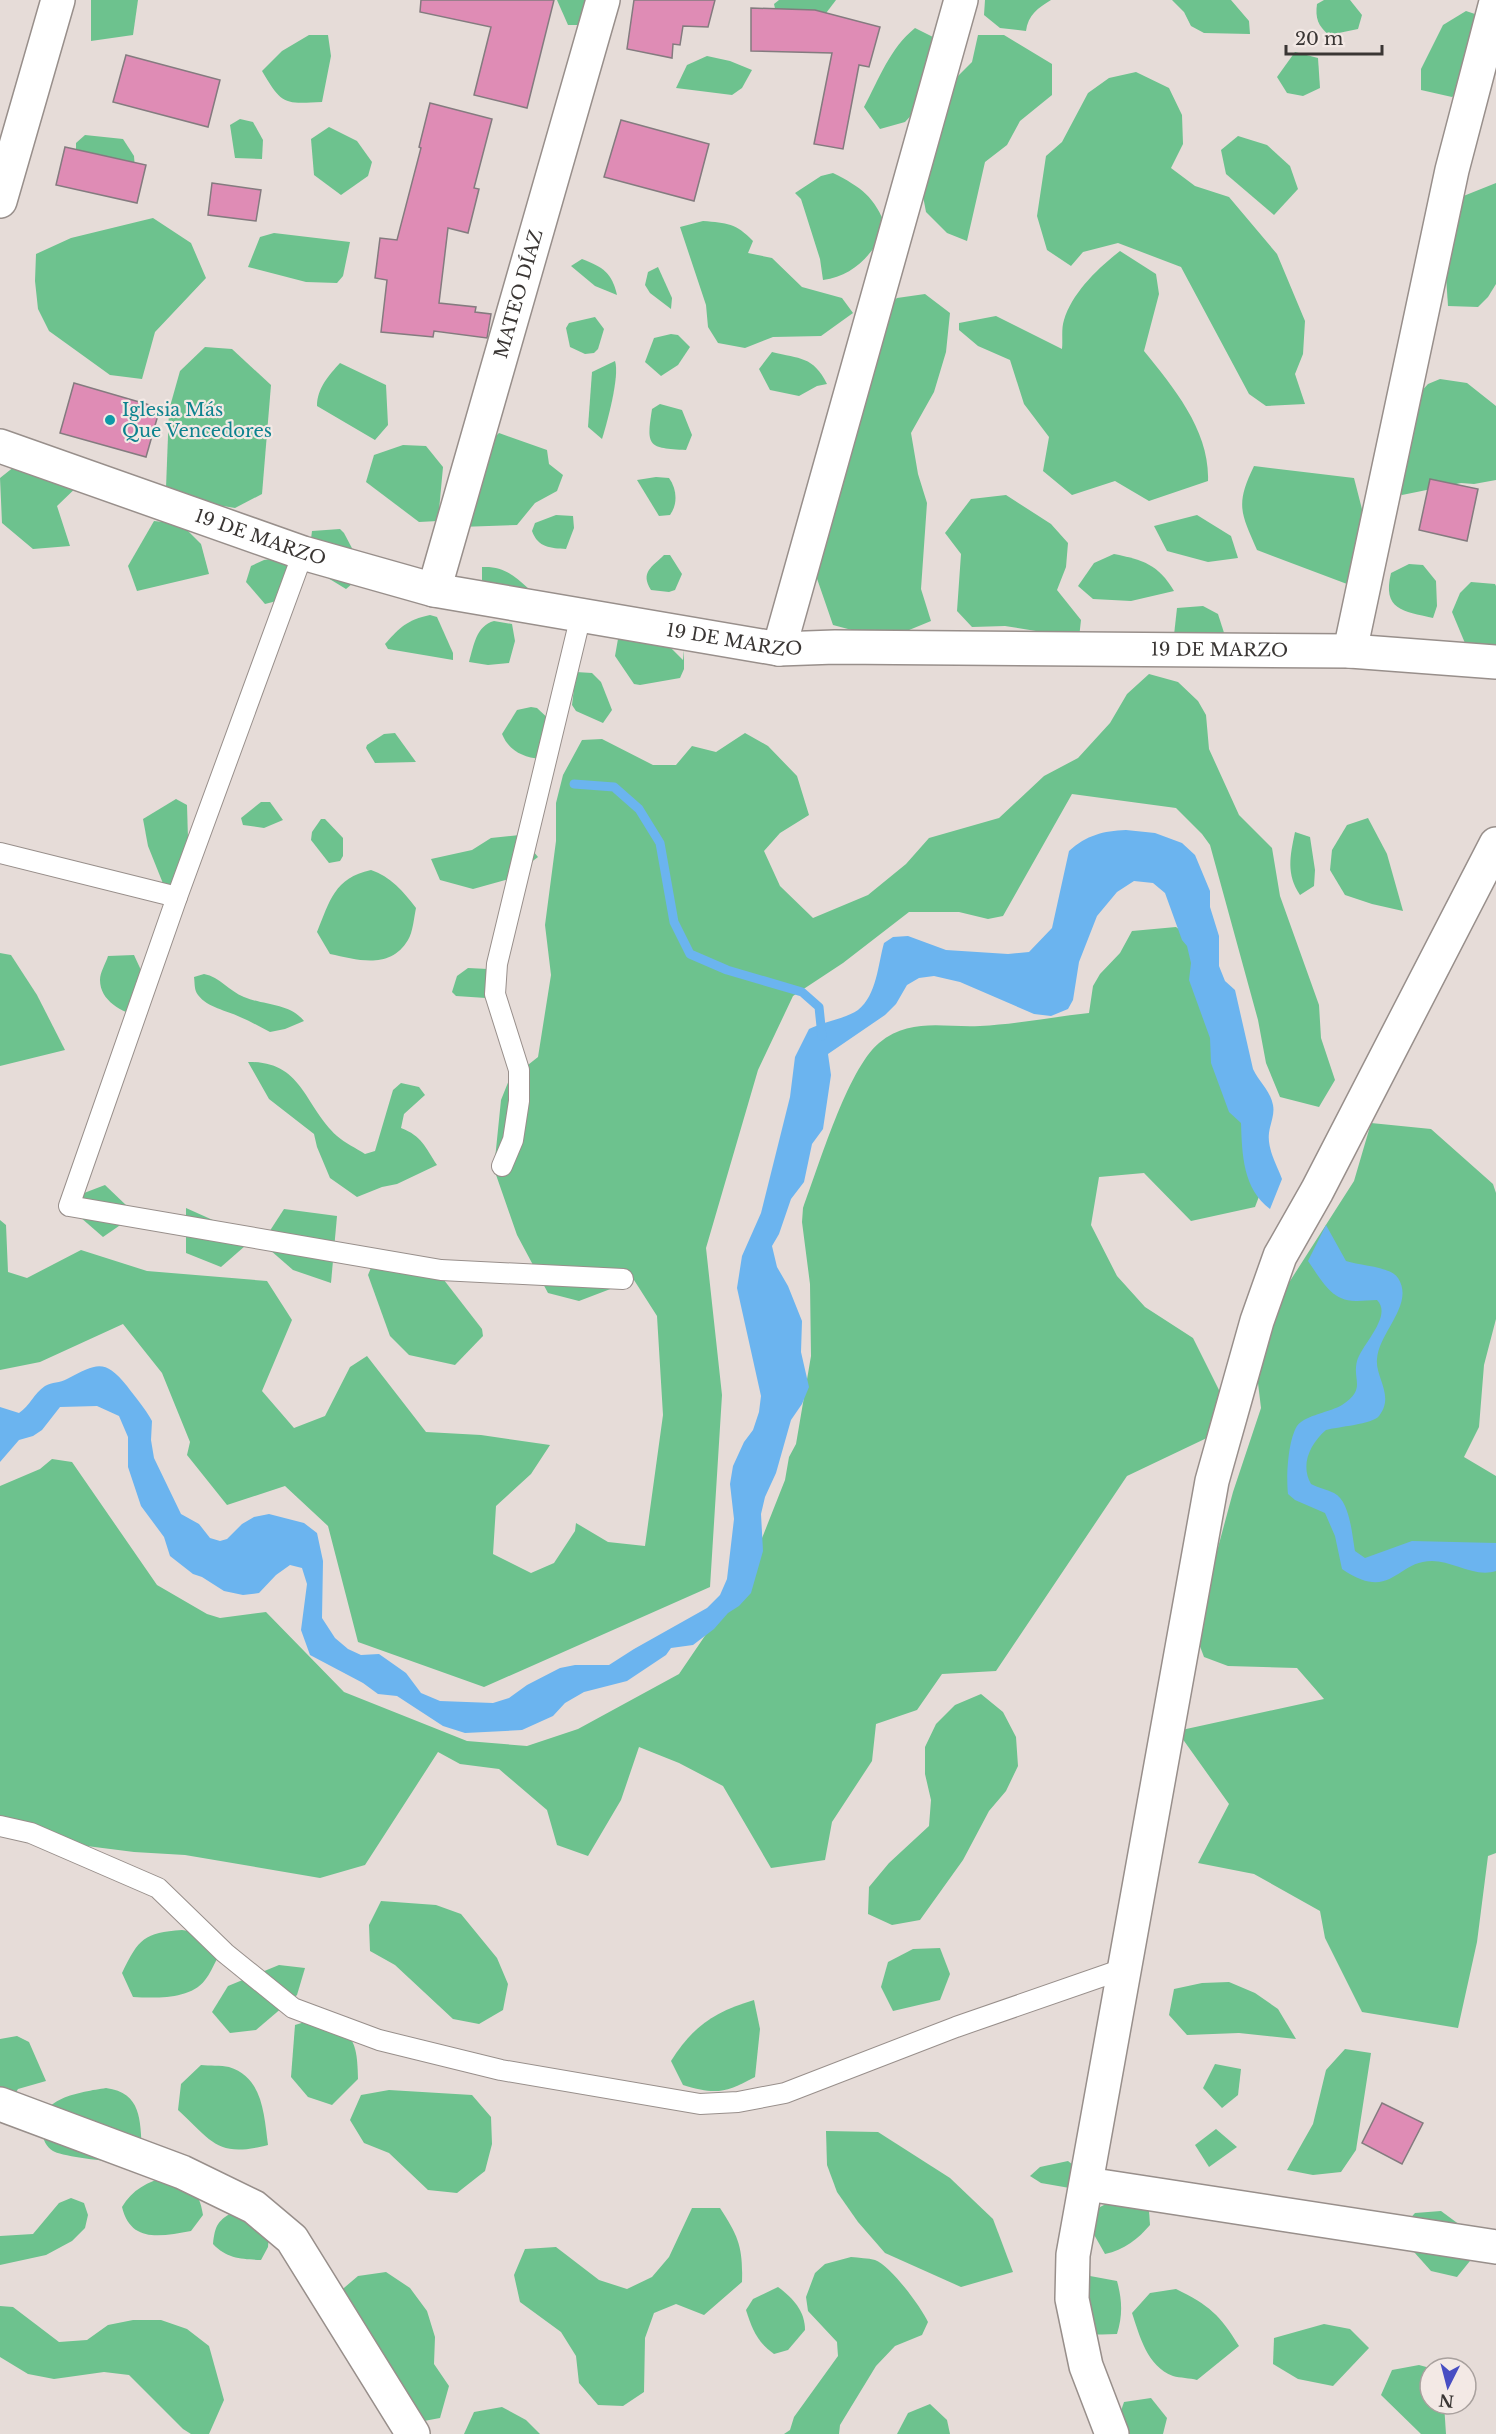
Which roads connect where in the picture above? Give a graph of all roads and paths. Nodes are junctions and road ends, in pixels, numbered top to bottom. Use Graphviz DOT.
graph roads {
  1 [pos="58,0"];
  2 [pos="603,0"];
  3 [pos="960,0"];
  4 [pos="1496,2"];
  5 [pos="0,201"];
  6 [pos="0,446"];
  7 [pos="303,553"];
  8 [pos="434,590"];
  9 [pos="581,615"];
  10 [pos="779,649"];
  11 [pos="1350,651"];
  12 [pos="1496,663"];
  13 [pos="1496,844"];
  14 [pos="0,853"];
  15 [pos="177,897"];
  16 [pos="502,1166"];
  17 [pos="623,1279"];
  18 [pos="0,1826"];
  19 [pos="1126,1968"];
  20 [pos="0,2104"];
  21 [pos="1088,2184"];
  22 [pos="1496,2247"];
  23 [pos="413,2434"];
  24 [pos="1112,2434"];
  1 -- 5 [label="street"];
  2 -- 8 [label="street, MATEO DÍAZ"];
  3 -- 10 [label="street"];
  4 -- 11 [label="street"];
  6 -- 7 [label="street, 19 DE MARZO"];
  7 -- 8 [label="street, 19 DE MARZO"];
  7 -- 15 [label="lane"];
  8 -- 9 [label="street, 19 DE MARZO"];
  9 -- 10 [label="street, 19 DE MARZO"];
  9 -- 16 [label="lane"];
  10 -- 11 [label="street, 19 DE MARZO"];
  11 -- 12 [label="street, 19 DE MARZO"];
  13 -- 19 [label="street"];
  14 -- 15 [label="lane"];
  15 -- 17 [label="lane"];
  18 -- 19 [label="lane"];
  19 -- 21 [label="street"];
  20 -- 23 [label="street"];
  21 -- 22 [label="street"];
  21 -- 24 [label="street"];
}
